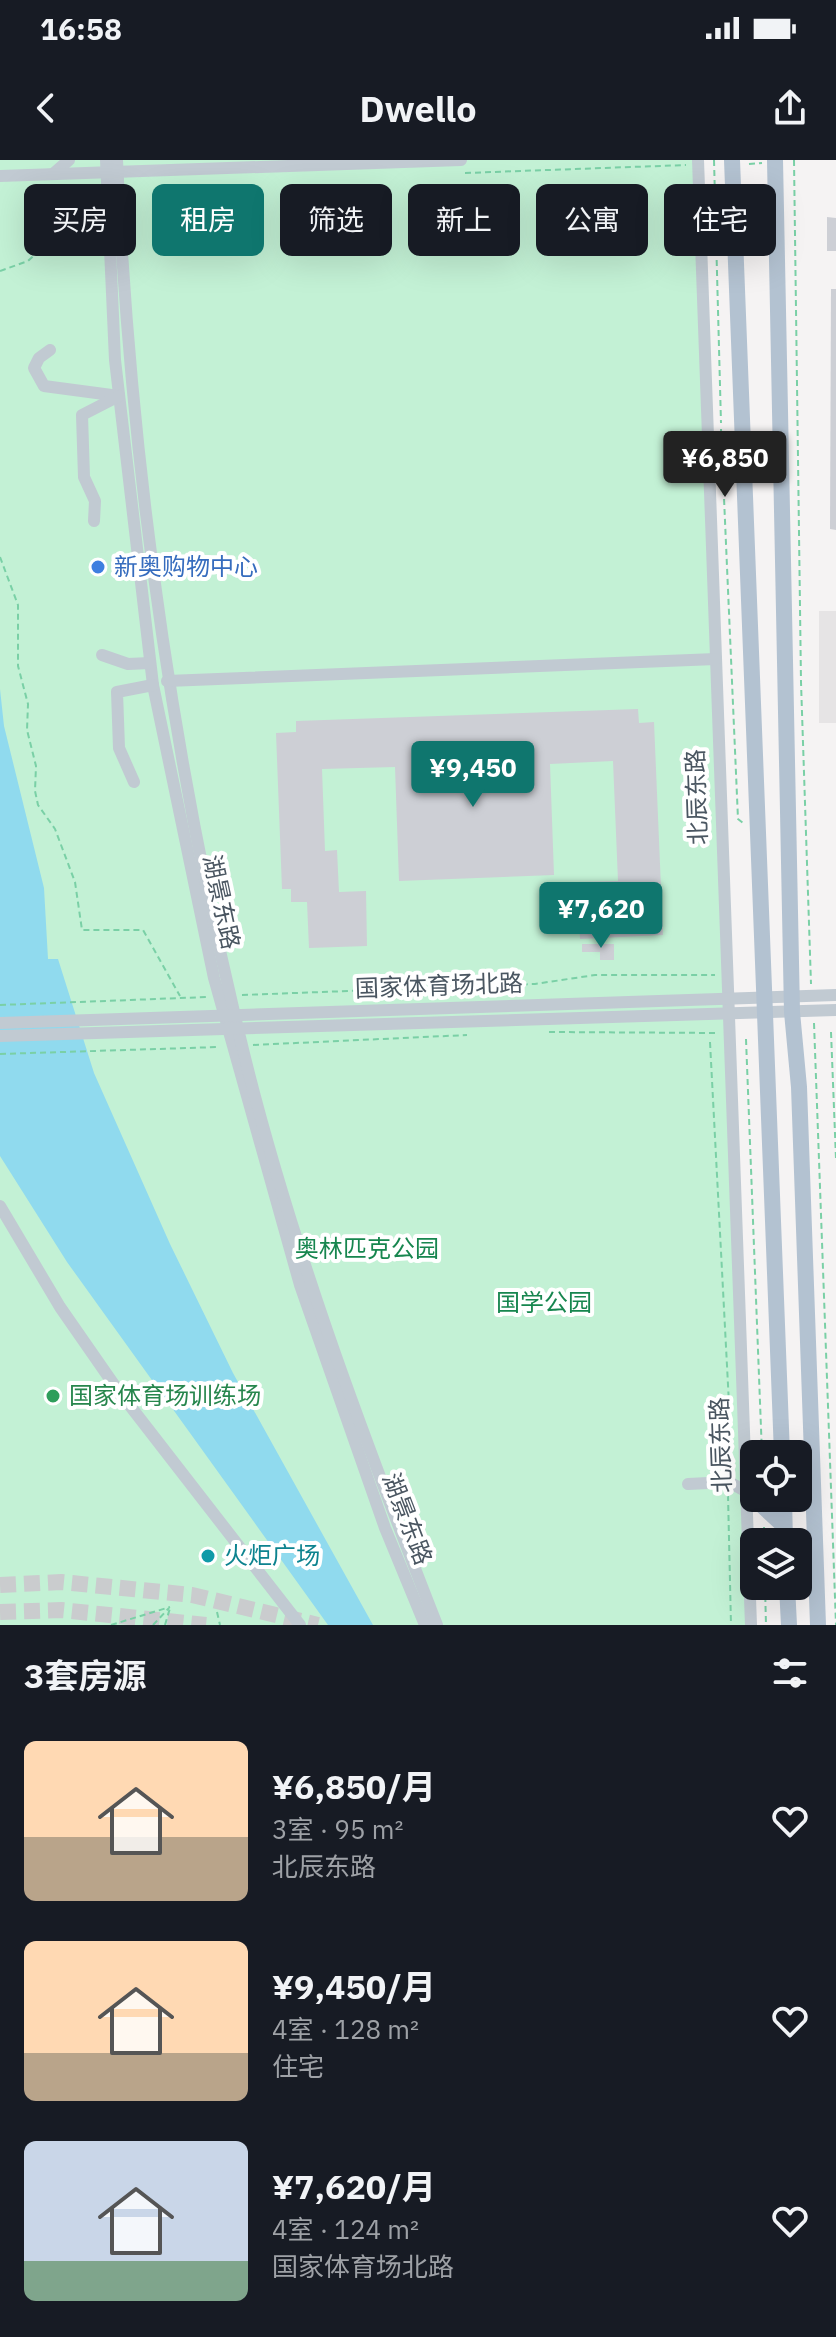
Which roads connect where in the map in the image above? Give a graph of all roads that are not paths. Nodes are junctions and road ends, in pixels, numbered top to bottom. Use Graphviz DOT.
graph roads {
  1 [pos="69,160"];
  2 [pos="168,160"];
  3 [pos="461,160"];
  4 [pos="698,160"];
  5 [pos="732,160"];
  6 [pos="775,160"];
  7 [pos="111,166"];
  8 [pos="185,170"];
  9 [pos="53,174"];
  10 [pos="0,176"];
  11 [pos="50,350"];
  12 [pos="119,396"];
  13 [pos="94,521"];
  14 [pos="102,655"];
  15 [pos="716,659"];
  16 [pos="150,663"];
  17 [pos="167,681"];
  18 [pos="153,685"];
  19 [pos="134,782"];
  20 [pos="836,995"];
  21 [pos="225,996"];
  22 [pos="728,998"];
  23 [pos="767,1003"];
  24 [pos="792,1004"];
  25 [pos="836,1010"];
  26 [pos="729,1014"];
  27 [pos="230,1016"];
  28 [pos="0,1023"];
  29 [pos="233,1029"];
  30 [pos="0,1036"];
  31 [pos="238,1046"];
  32 [pos="0,1206"];
  33 [pos="749,1440"];
  34 [pos="782,1440"];
  35 [pos="688,1484"];
  36 [pos="740,1489"];
  37 [pos="752,1512"];
  38 [pos="766,1512"];
  39 [pos="780,1528"];
  40 [pos="788,1600"];
  41 [pos="300,1625"];
  42 [pos="425,1625"];
  43 [pos="437,1625"];
  44 [pos="751,1625"];
  45 [pos="789,1625"];
  46 [pos="818,1625"];
  1 -- 9 [label="street"];
  2 -- 8 [label="street"];
  3 -- 8 [label="street"];
  4 -- 15 [label="street, 北辰东路"];
  5 -- 23 [label="main road"];
  6 -- 24 [label="main road"];
  7 -- 8 [label="street"];
  7 -- 9 [label="street"];
  7 -- 12 [label="street, 湖景东路"];
  7 -- 17 [label="street, 湖景东路"];
  9 -- 10 [label="street"];
  11 -- 12 [label="street"];
  12 -- 13 [label="street"];
  12 -- 16 [label="street, 湖景东路"];
  14 -- 16 [label="street"];
  15 -- 17 [label="street"];
  15 -- 22 [label="street, 北辰东路"];
  16 -- 18 [label="street, 湖景东路"];
  17 -- 21 [label="street, 湖景东路"];
  18 -- 19 [label="street"];
  18 -- 21 [label="street, 湖景东路"];
  20 -- 24 [label="street"];
  21 -- 27 [label="street, 湖景东路"];
  22 -- 23 [label="street, 国家体育场北路"];
  22 -- 26 [label="street, 北辰东路"];
  22 -- 27 [label="street, 国家体育场北路"];
  23 -- 24 [label="street, 国家体育场北路"];
  23 -- 26 [label="street, 国家体育场北路"];
  23 -- 34 [label="main road"];
  24 -- 25 [label="street"];
  24 -- 46 [label="main road"];
  26 -- 29 [label="street, 国家体育场北路"];
  26 -- 33 [label="street, 北辰东路"];
  27 -- 28 [label="street, 国家体育场北路"];
  27 -- 29 [label="street, 湖景东路"];
  29 -- 30 [label="street, 国家体育场北路"];
  29 -- 31 [label="street, 湖景东路"];
  31 -- 42 [label="street, 湖景东路"];
  31 -- 43 [label="street, 湖景东路"];
  32 -- 41 [label="street"];
  35 -- 36 [label="street"];
  37 -- 44 [label="street, 北辰东路"];
  38 -- 39 [label="main road"];
  40 -- 45 [label="main road"];
}
